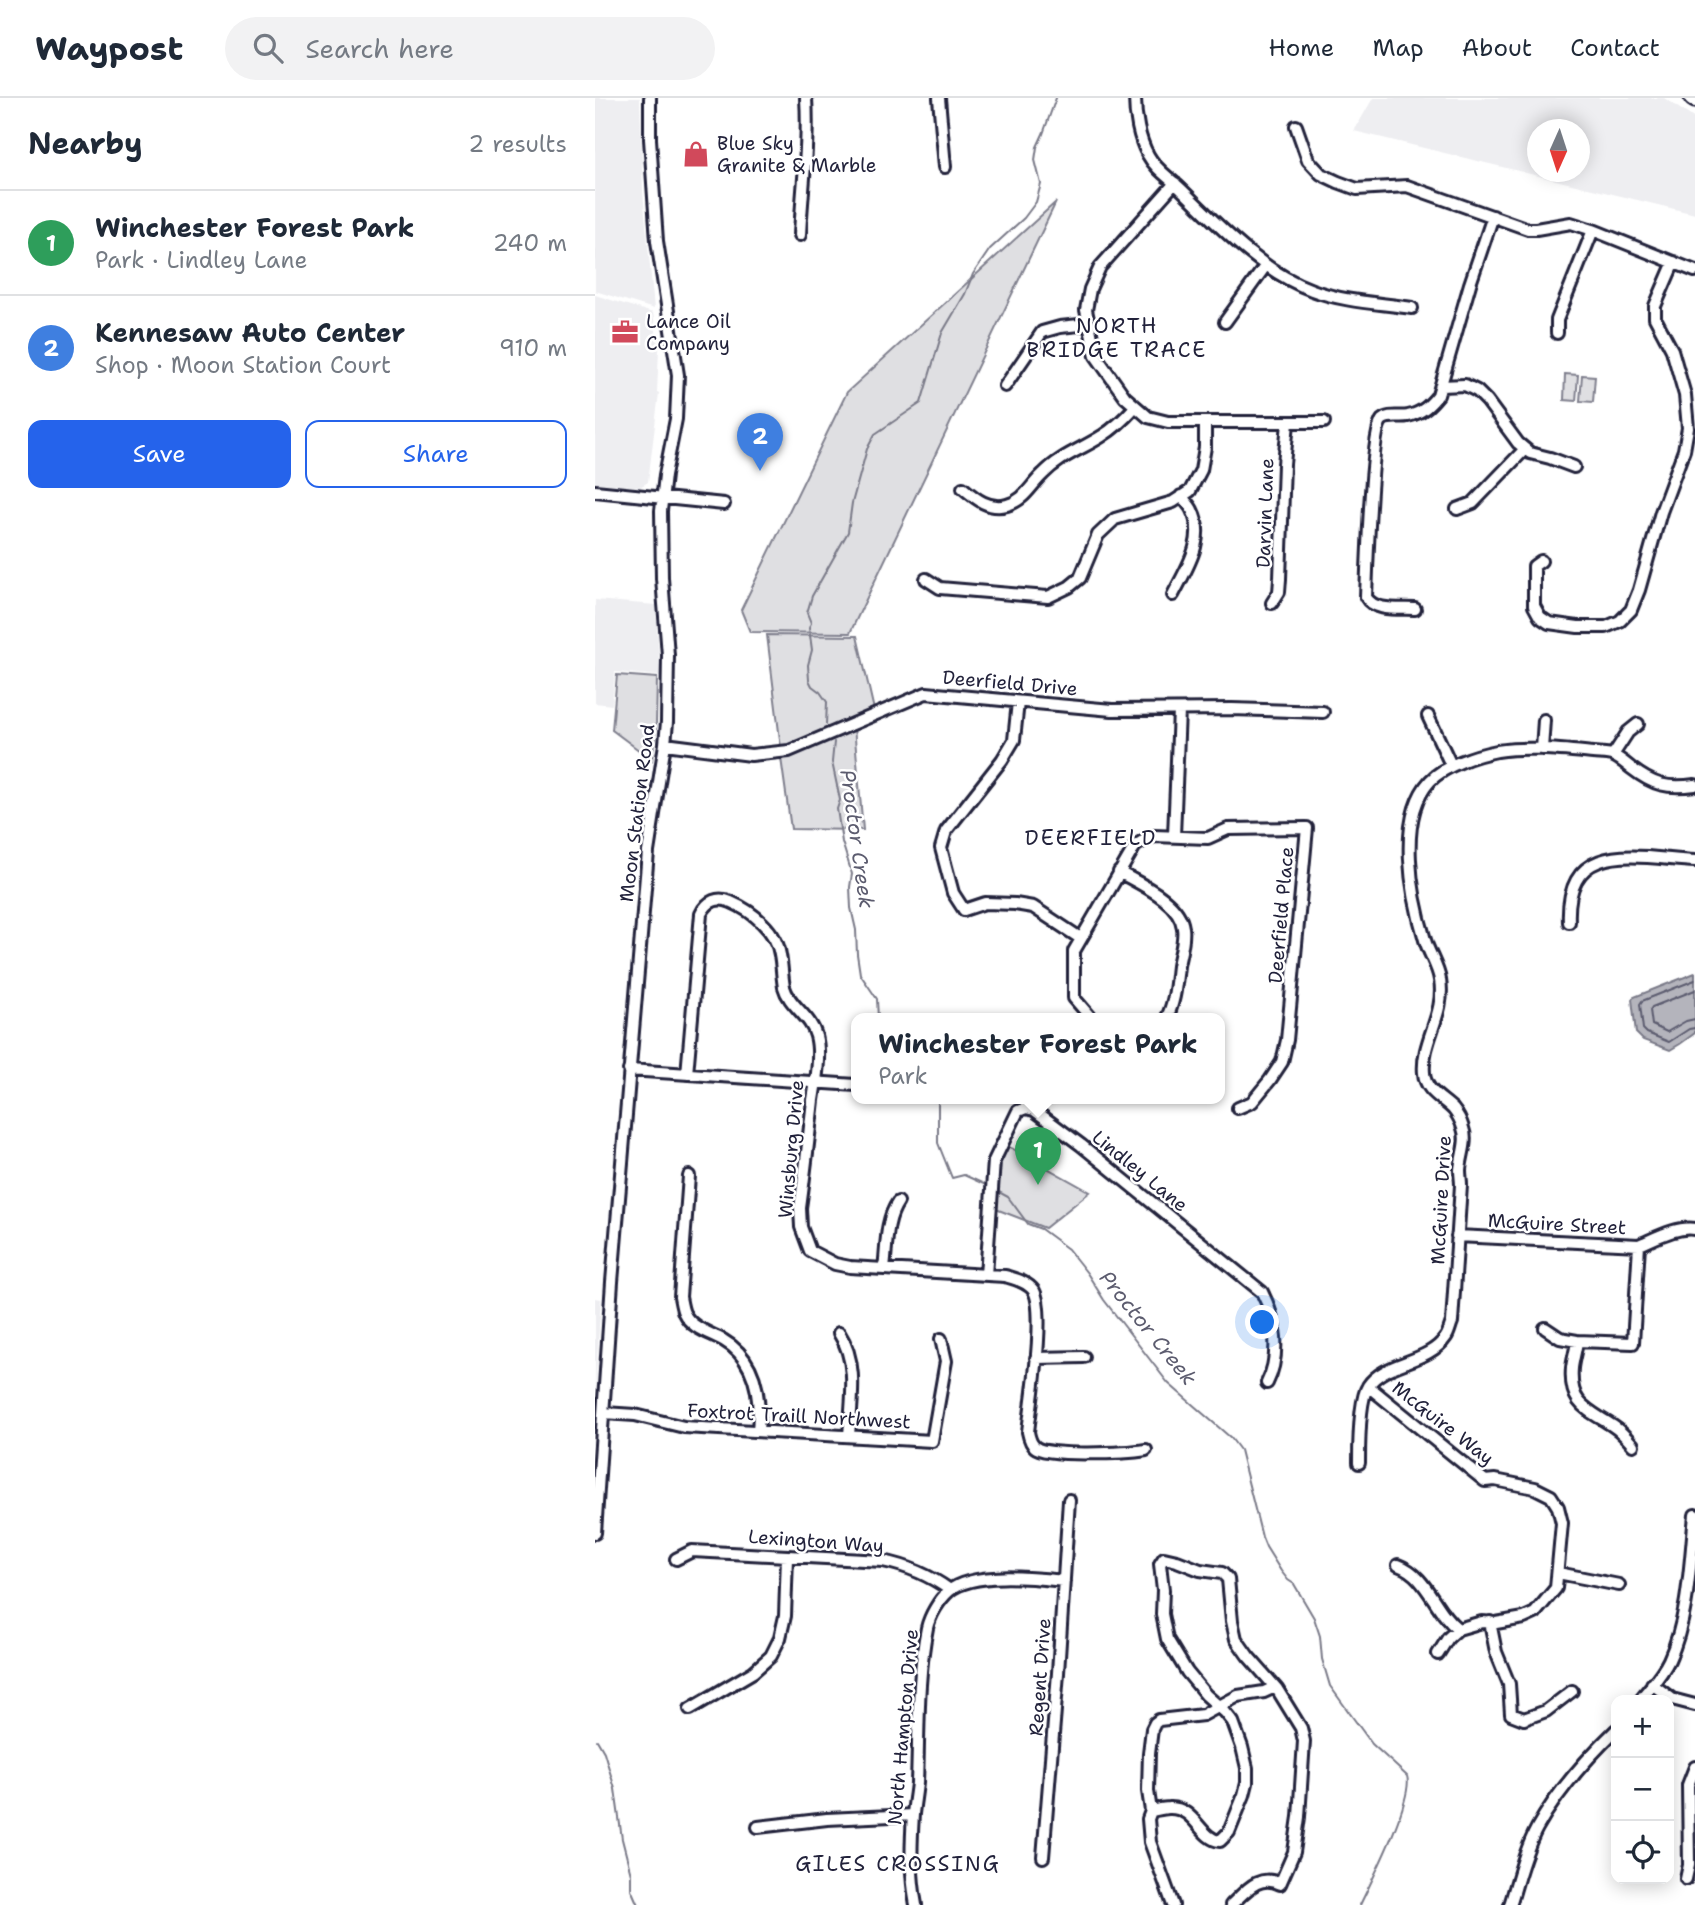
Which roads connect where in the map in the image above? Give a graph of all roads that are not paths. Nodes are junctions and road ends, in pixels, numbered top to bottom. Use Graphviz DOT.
graph roads {
  1 [pos="650,98"];
  2 [pos="806,98"];
  3 [pos="939,98"];
  4 [pos="1135,98"];
  5 [pos="1296,127"];
  6 [pos="945,167"];
  7 [pos="1175,183"];
  8 [pos="1493,216"];
  9 [pos="1593,230"];
  10 [pos="800,235"];
  11 [pos="1674,262"];
  12 [pos="1266,265"];
  13 [pos="1695,271"];
  14 [pos="1412,308"];
  15 [pos="1226,322"];
  16 [pos="1089,324"];
  17 [pos="1557,333"];
  18 [pos="1005,386"];
  19 [pos="1441,386"];
  20 [pos="1135,407"];
  21 [pos="1205,422"];
  22 [pos="1324,422"];
  23 [pos="1288,423"];
  24 [pos="1525,449"];
  25 [pos="1574,467"];
  26 [pos="964,488"];
  27 [pos="595,491"];
  28 [pos="1181,496"];
  29 [pos="662,497"];
  30 [pos="724,504"];
  31 [pos="1457,509"];
  32 [pos="1541,561"];
  33 [pos="926,579"];
  34 [pos="1173,595"];
  35 [pos="1272,603"];
  36 [pos="1415,609"];
  37 [pos="1018,702"];
  38 [pos="1179,710"];
  39 [pos="1323,712"];
  40 [pos="1428,716"];
  41 [pos="1544,720"];
  42 [pos="1638,724"];
  43 [pos="665,744"];
  44 [pos="1542,749"];
  45 [pos="1613,755"];
  46 [pos="1451,765"];
  47 [pos="1695,785"];
  48 [pos="1174,836"];
  49 [pos="1695,861"];
  50 [pos="1119,872"];
  51 [pos="1569,922"];
  52 [pos="1080,938"];
  53 [pos="1087,1013"];
  54 [pos="1169,1013"];
  55 [pos="629,1070"];
  56 [pos="687,1074"];
  57 [pos="815,1083"];
  58 [pos="851,1085"];
  59 [pos="1238,1108"];
  60 [pos="689,1176"];
  61 [pos="898,1202"];
  62 [pos="1695,1229"];
  63 [pos="1457,1236"];
  64 [pos="1639,1245"];
  65 [pos="884,1269"];
  66 [pos="986,1275"];
  67 [pos="1545,1328"];
  68 [pos="839,1333"];
  69 [pos="941,1339"];
  70 [pos="1577,1341"];
  71 [pos="1084,1357"];
  72 [pos="1036,1358"];
  73 [pos="1267,1383"];
  74 [pos="1368,1386"];
  75 [pos="604,1413"];
  76 [pos="758,1431"];
  77 [pos="849,1436"];
  78 [pos="1633,1445"];
  79 [pos="1146,1450"];
  80 [pos="1359,1463"];
  81 [pos="1069,1500"];
  82 [pos="1695,1515"];
  83 [pos="595,1533"];
  84 [pos="787,1556"];
  85 [pos="675,1559"];
  86 [pos="1398,1565"];
  87 [pos="1558,1573"];
  88 [pos="1064,1581"];
  89 [pos="1619,1586"];
  90 [pos="950,1590"];
  91 [pos="1490,1622"];
  92 [pos="1458,1629"];
  93 [pos="1438,1654"];
  94 [pos="1652,1684"];
  95 [pos="1275,1686"];
  96 [pos="1572,1691"];
  97 [pos="1644,1695"];
  98 [pos="1695,1705"];
  99 [pos="1218,1706"];
  100 [pos="690,1709"];
  101 [pos="1611,1735"];
  102 [pos="1695,1767"];
  103 [pos="1151,1811"];
  104 [pos="913,1815"];
  105 [pos="758,1827"];
  106 [pos="1043,1857"];
  107 [pos="1518,1880"];
  108 [pos="1686,1880"];
  109 [pos="916,1905"];
  110 [pos="1173,1905"];
  111 [pos="1231,1905"];
  112 [pos="1502,1905"];
  113 [pos="1510,1905"];
  1 -- 29 [label="street, Moon Station Road"];
  2 -- 10 [label="street"];
  3 -- 6 [label="street"];
  4 -- 7 [label="street"];
  5 -- 8 [label="street"];
  7 -- 12 [label="street"];
  7 -- 16 [label="street"];
  8 -- 9 [label="street"];
  8 -- 19 [label="street"];
  9 -- 11 [label="street"];
  9 -- 17 [label="street"];
  11 -- 13 [label="street"];
  11 -- 32 [label="street"];
  12 -- 14 [label="street"];
  12 -- 15 [label="street"];
  16 -- 18 [label="street"];
  16 -- 20 [label="street"];
  19 -- 24 [label="street"];
  19 -- 36 [label="street"];
  20 -- 21 [label="street"];
  20 -- 26 [label="street"];
  21 -- 23 [label="street"];
  21 -- 28 [label="street"];
  22 -- 23 [label="street"];
  23 -- 35 [label="street, Darvin Lane"];
  24 -- 25 [label="street"];
  24 -- 31 [label="street"];
  27 -- 29 [label="street"];
  28 -- 33 [label="street"];
  28 -- 34 [label="street"];
  29 -- 30 [label="street"];
  29 -- 43 [label="street, Moon Station Road"];
  37 -- 38 [label="street, Deerfield Drive"];
  37 -- 43 [label="street, Deerfield Drive"];
  37 -- 52 [label="street"];
  38 -- 39 [label="street, Deerfield Drive"];
  38 -- 48 [label="street"];
  40 -- 46 [label="street"];
  41 -- 44 [label="street"];
  42 -- 45 [label="street"];
  43 -- 55 [label="street, Moon Station Road"];
  44 -- 45 [label="street, McGuire Drive"];
  44 -- 46 [label="street, McGuire Drive"];
  45 -- 47 [label="street"];
  46 -- 63 [label="street, McGuire Drive"];
  48 -- 50 [label="street, Deerfield Place"];
  48 -- 59 [label="street, Deerfield Place"];
  49 -- 51 [label="street"];
  50 -- 52 [label="street, Deerfield Place"];
  50 -- 54 [label="street"];
  52 -- 53 [label="street, Deerfield Place"];
  55 -- 56 [label="street"];
  55 -- 75 [label="street, Moon Station Road"];
  56 -- 57 [label="street"];
  56 -- 57 [label="street, Winsburg Drive"];
  57 -- 58 [label="street"];
  57 -- 65 [label="street, Winsburg Drive"];
  60 -- 76 [label="street"];
  61 -- 65 [label="street"];
  62 -- 64 [label="street, McGuire Street"];
  63 -- 64 [label="street, McGuire Street"];
  63 -- 74 [label="street, McGuire Drive"];
  64 -- 70 [label="street"];
  65 -- 66 [label="street, Winsburg Drive"];
  66 -- 72 [label="street, Winsburg Drive"];
  66 -- 73 [label="street, Lindley Lane"];
  67 -- 70 [label="street"];
  68 -- 77 [label="street"];
  69 -- 77 [label="street, Foxtrot Traill Northwest"];
  70 -- 78 [label="street"];
  71 -- 72 [label="street"];
  72 -- 79 [label="street, Winsburg Drive"];
  74 -- 80 [label="street"];
  74 -- 87 [label="street, McGuire Way"];
  75 -- 76 [label="street, Foxtrot Traill Northwest"];
  75 -- 83 [label="street, Moon Station Road"];
  76 -- 77 [label="street, Foxtrot Traill Northwest"];
  81 -- 88 [label="street, Regent Drive"];
  82 -- 94 [label="street"];
  84 -- 85 [label="street, Lexington Way"];
  84 -- 90 [label="street, Lexington Way"];
  84 -- 100 [label="street"];
  86 -- 92 [label="street"];
  87 -- 89 [label="street"];
  87 -- 91 [label="street, McGuire Way"];
  88 -- 90 [label="street"];
  88 -- 106 [label="street, Regent Drive"];
  90 -- 104 [label="street, North Hampton Drive"];
  91 -- 92 [label="street, McGuire Way"];
  91 -- 96 [label="street"];
  92 -- 93 [label="street"];
  94 -- 97 [label="street"];
  94 -- 98 [label="street"];
  95 -- 99 [label="street"];
  95 -- 99 [label="street"];
  95 -- 111 [label="street"];
  99 -- 103 [label="street"];
  99 -- 103 [label="street"];
  101 -- 107 [label="street"];
  102 -- 108 [label="street"];
  103 -- 110 [label="street"];
  104 -- 105 [label="street"];
  104 -- 109 [label="street, North Hampton Drive"];
  107 -- 112 [label="street"];
  107 -- 113 [label="street"];
}
